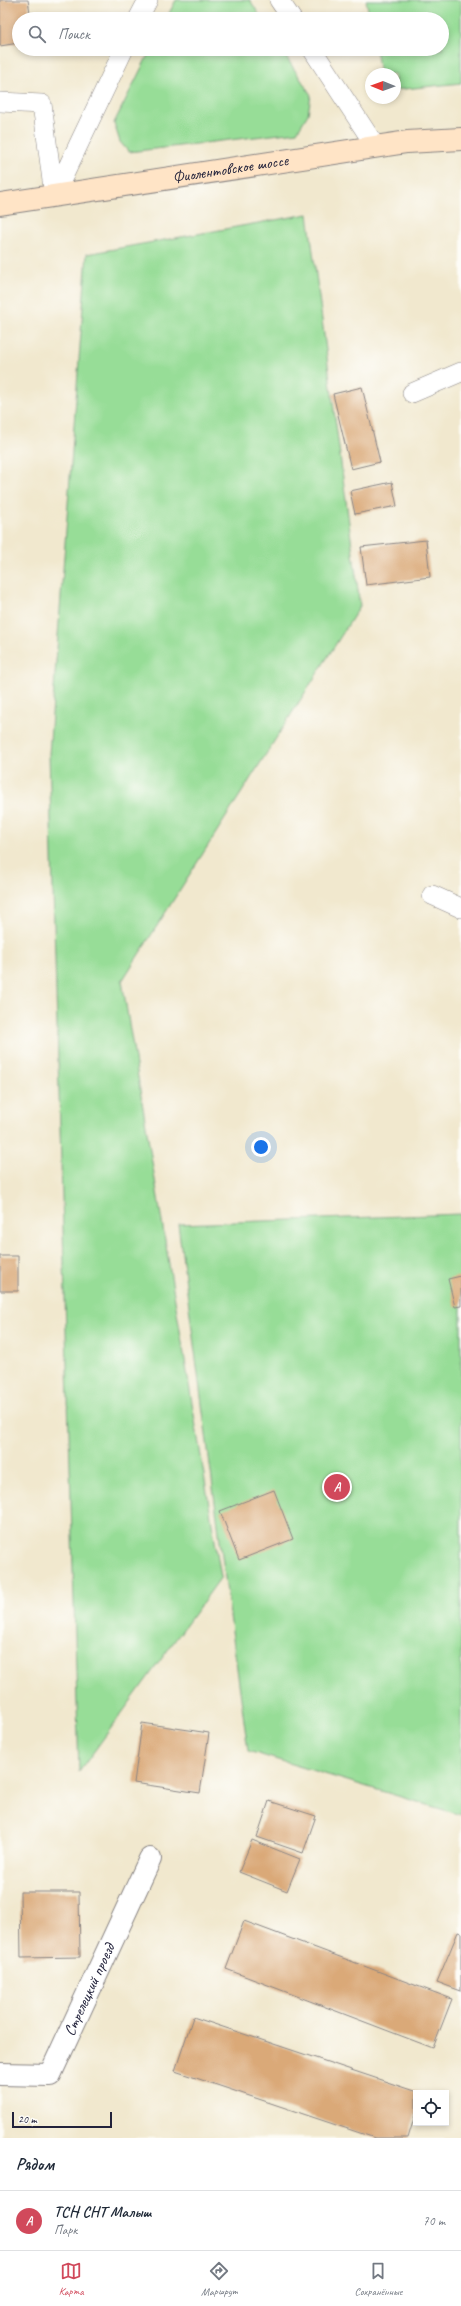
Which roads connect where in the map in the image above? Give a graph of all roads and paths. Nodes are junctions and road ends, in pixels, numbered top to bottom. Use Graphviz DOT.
graph roads {
  1 [pos="148,0"];
  2 [pos="279,0"];
  3 [pos="142,12"];
  4 [pos="287,12"];
  5 [pos="121,56"];
  6 [pos="317,56"];
  7 [pos="0,102"];
  8 [pos="461,139"];
  9 [pos="376,147"];
  10 [pos="54,196"];
  11 [pos="0,204"];
  12 [pos="461,372"];
  13 [pos="412,393"];
  14 [pos="432,895"];
  15 [pos="461,908"];
  16 [pos="150,1859"];
  17 [pos="0,2074"];
  1 -- 3 [label="lane"];
  2 -- 4 [label="lane"];
  5 -- 10 [label="lane"];
  6 -- 9 [label="lane"];
  7 -- 10 [label="lane"];
  8 -- 9 [label="main road, Фиолентовское шоссе"];
  9 -- 10 [label="main road, Фиолентовское шоссе"];
  10 -- 11 [label="main road, Фиолентовское шоссе"];
  12 -- 13 [label="lane"];
  14 -- 15 [label="lane"];
  16 -- 17 [label="street, Стрелецкий проезд"];
}
